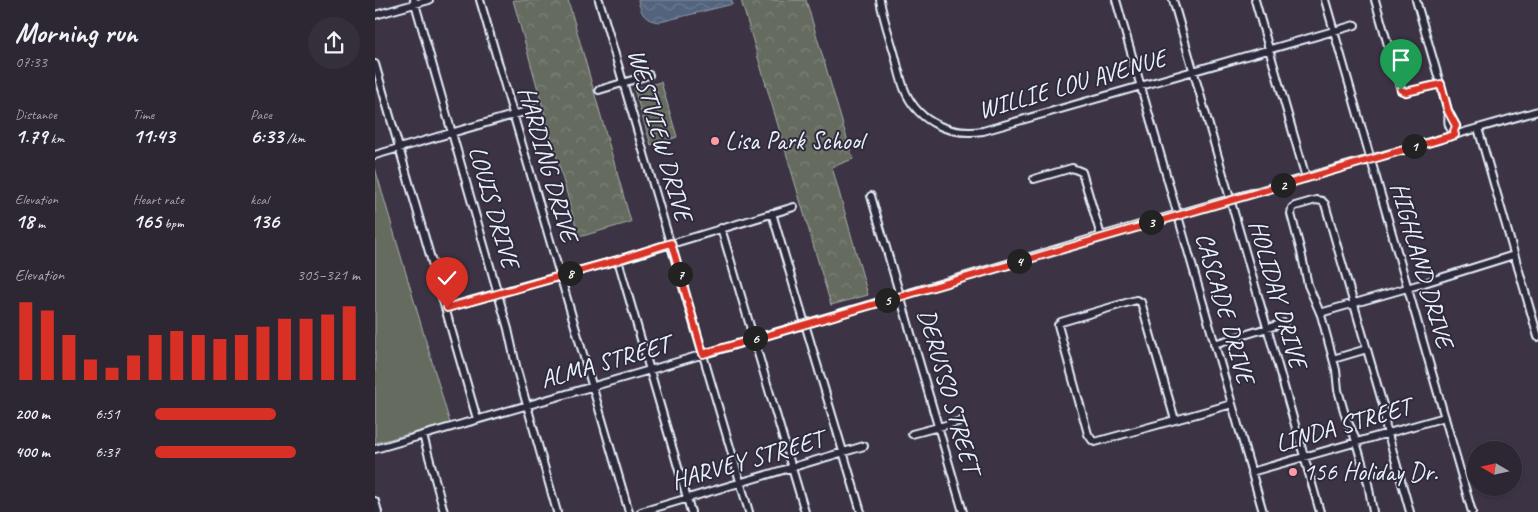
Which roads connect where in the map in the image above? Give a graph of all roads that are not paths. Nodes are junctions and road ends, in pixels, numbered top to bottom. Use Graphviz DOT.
graph roads {
  1 [pos="429,0"];
  2 [pos="480,0"];
  3 [pos="599,0"];
  4 [pos="880,0"];
  5 [pos="1116,0"];
  6 [pos="1173,0"];
  7 [pos="1255,0"];
  8 [pos="1325,0"];
  9 [pos="1375,0"];
  10 [pos="1416,0"];
  11 [pos="414,2"];
  12 [pos="375,15"];
  13 [pos="1355,25"];
  14 [pos="1334,31"];
  15 [pos="1269,49"];
  16 [pos="375,64"];
  17 [pos="1193,70"];
  18 [pos="649,74"];
  19 [pos="623,82"];
  20 [pos="1441,84"];
  21 [pos="1140,86"];
  22 [pos="599,90"];
  23 [pos="534,109"];
  24 [pos="1538,111"];
  25 [pos="513,115"];
  26 [pos="1478,128"];
  27 [pos="452,133"];
  28 [pos="1454,133"];
  29 [pos="399,148"];
  30 [pos="375,155"];
  31 [pos="1371,159"];
  32 [pos="1306,178"];
  33 [pos="1034,179"];
  34 [pos="871,196"];
  35 [pos="1230,200"];
  36 [pos="793,207"];
  37 [pos="772,213"];
  38 [pos="1177,215"];
  39 [pos="721,228"];
  40 [pos="1101,236"];
  41 [pos="671,243"];
  42 [pos="1514,255"];
  43 [pos="618,260"];
  44 [pos="560,275"];
  45 [pos="1408,288"];
  46 [pos="498,294"];
  47 [pos="901,296"];
  48 [pos="1354,303"];
  49 [pos="446,308"];
  50 [pos="1320,313"];
  51 [pos="1284,323"];
  52 [pos="805,324"];
  53 [pos="1267,328"];
  54 [pos="1538,336"];
  55 [pos="754,338"];
  56 [pos="1214,344"];
  57 [pos="1367,349"];
  58 [pos="703,354"];
  59 [pos="1333,359"];
  60 [pos="650,370"];
  61 [pos="592,386"];
  62 [pos="1232,404"];
  63 [pos="527,405"];
  64 [pos="1445,417"];
  65 [pos="477,420"];
  66 [pos="1175,420"];
  67 [pos="961,421"];
  68 [pos="938,427"];
  69 [pos="912,434"];
  70 [pos="1387,434"];
  71 [pos="423,435"];
  72 [pos="1356,442"];
  73 [pos="864,446"];
  74 [pos="375,449"];
  75 [pos="843,452"];
  76 [pos="1304,457"];
  77 [pos="792,467"];
  78 [pos="1251,472"];
  79 [pos="741,482"];
  80 [pos="687,498"];
  81 [pos="375,501"];
  82 [pos="378,512"];
  83 [pos="444,512"];
  84 [pos="557,512"];
  85 [pos="629,512"];
  86 [pos="641,512"];
  87 [pos="691,512"];
  88 [pos="749,512"];
  89 [pos="805,512"];
  90 [pos="861,512"];
  91 [pos="963,512"];
  92 [pos="1263,512"];
  93 [pos="1320,512"];
  94 [pos="1373,512"];
  95 [pos="1410,512"];
  96 [pos="1472,512"];
  1 -- 11 [label="street"];
  2 -- 25 [label="street, HARDING DRIVE"];
  3 -- 19 [label="street, WESTVIEW DRIVE"];
  4 -- 21 [label="street, WILLIE LOU AVENUE"];
  5 -- 21 [label="street, CASCADE DRIVE"];
  6 -- 17 [label="street, HOLIDAY DRIVE"];
  7 -- 15 [label="street"];
  8 -- 14 [label="street, HIGHLAND DRIVE"];
  9 -- 20 [label="street"];
  10 -- 20 [label="street"];
  11 -- 12 [label="street"];
  11 -- 27 [label="street, LOUIS DRIVE"];
  13 -- 14 [label="street, WILLIE LOU AVENUE"];
  14 -- 15 [label="street, WILLIE LOU AVENUE"];
  14 -- 31 [label="street, HIGHLAND DRIVE"];
  15 -- 17 [label="street, WILLIE LOU AVENUE"];
  15 -- 32 [label="street"];
  16 -- 29 [label="street"];
  17 -- 21 [label="street, WILLIE LOU AVENUE"];
  17 -- 35 [label="street, HOLIDAY DRIVE"];
  18 -- 19 [label="street"];
  19 -- 22 [label="street"];
  19 -- 41 [label="street, WESTVIEW DRIVE"];
  20 -- 28 [label="street"];
  21 -- 38 [label="street, CASCADE DRIVE"];
  23 -- 25 [label="street"];
  24 -- 26 [label="street, ALMA STREET"];
  25 -- 27 [label="street"];
  25 -- 44 [label="street, HARDING DRIVE"];
  26 -- 28 [label="street, ALMA STREET"];
  26 -- 42 [label="street"];
  27 -- 29 [label="street"];
  27 -- 46 [label="street, LOUIS DRIVE"];
  28 -- 31 [label="street, ALMA STREET"];
  29 -- 30 [label="street"];
  29 -- 49 [label="street"];
  31 -- 32 [label="street, ALMA STREET"];
  31 -- 45 [label="street, HIGHLAND DRIVE"];
  32 -- 35 [label="street, ALMA STREET"];
  33 -- 40 [label="street"];
  34 -- 47 [label="street, DERUSSO STREET"];
  35 -- 38 [label="street, ALMA STREET"];
  35 -- 53 [label="street, HOLIDAY DRIVE"];
  36 -- 37 [label="street"];
  37 -- 39 [label="street"];
  37 -- 52 [label="street"];
  38 -- 40 [label="street, ALMA STREET"];
  38 -- 56 [label="street, CASCADE DRIVE"];
  39 -- 41 [label="street"];
  39 -- 55 [label="street"];
  40 -- 47 [label="street, ALMA STREET"];
  41 -- 43 [label="street"];
  41 -- 58 [label="street, WESTVIEW DRIVE"];
  42 -- 45 [label="street"];
  42 -- 54 [label="street"];
  43 -- 44 [label="street"];
  43 -- 60 [label="street"];
  44 -- 46 [label="street"];
  44 -- 61 [label="street, HARDING DRIVE"];
  45 -- 48 [label="street"];
  45 -- 64 [label="street, HIGHLAND DRIVE"];
  46 -- 49 [label="street"];
  46 -- 63 [label="street, LOUIS DRIVE"];
  47 -- 52 [label="street, ALMA STREET"];
  47 -- 68 [label="street, DERUSSO STREET"];
  48 -- 50 [label="street"];
  48 -- 50 [label="street"];
  48 -- 57 [label="street"];
  49 -- 65 [label="street"];
  50 -- 59 [label="street"];
  51 -- 53 [label="street"];
  52 -- 55 [label="street, ALMA STREET"];
  52 -- 75 [label="street"];
  53 -- 56 [label="street"];
  53 -- 76 [label="street, HOLIDAY DRIVE"];
  55 -- 58 [label="street, ALMA STREET"];
  55 -- 77 [label="street"];
  56 -- 62 [label="street, CASCADE DRIVE"];
  57 -- 59 [label="street"];
  57 -- 70 [label="street"];
  58 -- 60 [label="street, ALMA STREET"];
  58 -- 79 [label="street, WESTVIEW DRIVE"];
  59 -- 72 [label="street"];
  60 -- 61 [label="street, ALMA STREET"];
  60 -- 80 [label="street"];
  61 -- 63 [label="street, ALMA STREET"];
  61 -- 85 [label="street, HARDING DRIVE"];
  62 -- 66 [label="street"];
  62 -- 78 [label="street, CASCADE DRIVE"];
  63 -- 65 [label="street, ALMA STREET"];
  63 -- 84 [label="street, LOUIS DRIVE"];
  64 -- 70 [label="street, LINDA STREET"];
  64 -- 96 [label="street, HIGHLAND DRIVE"];
  65 -- 71 [label="street, ALMA STREET"];
  66 -- 66 [label="street"];
  67 -- 68 [label="street"];
  68 -- 69 [label="street"];
  68 -- 91 [label="street, DERUSSO STREET"];
  70 -- 72 [label="street, LINDA STREET"];
  70 -- 95 [label="street"];
  71 -- 74 [label="street, ALMA STREET"];
  71 -- 83 [label="street"];
  72 -- 76 [label="street, LINDA STREET"];
  72 -- 94 [label="street"];
  73 -- 75 [label="street, HARVEY STREET"];
  75 -- 77 [label="street, HARVEY STREET"];
  75 -- 90 [label="street"];
  76 -- 78 [label="street, LINDA STREET"];
  76 -- 93 [label="street, HOLIDAY DRIVE"];
  77 -- 79 [label="street, HARVEY STREET"];
  77 -- 89 [label="street"];
  78 -- 92 [label="street, CASCADE DRIVE"];
  79 -- 80 [label="street, HARVEY STREET"];
  79 -- 88 [label="street, WESTVIEW DRIVE"];
  80 -- 86 [label="street, HARVEY STREET"];
  80 -- 87 [label="street"];
  81 -- 82 [label="street"];
}
